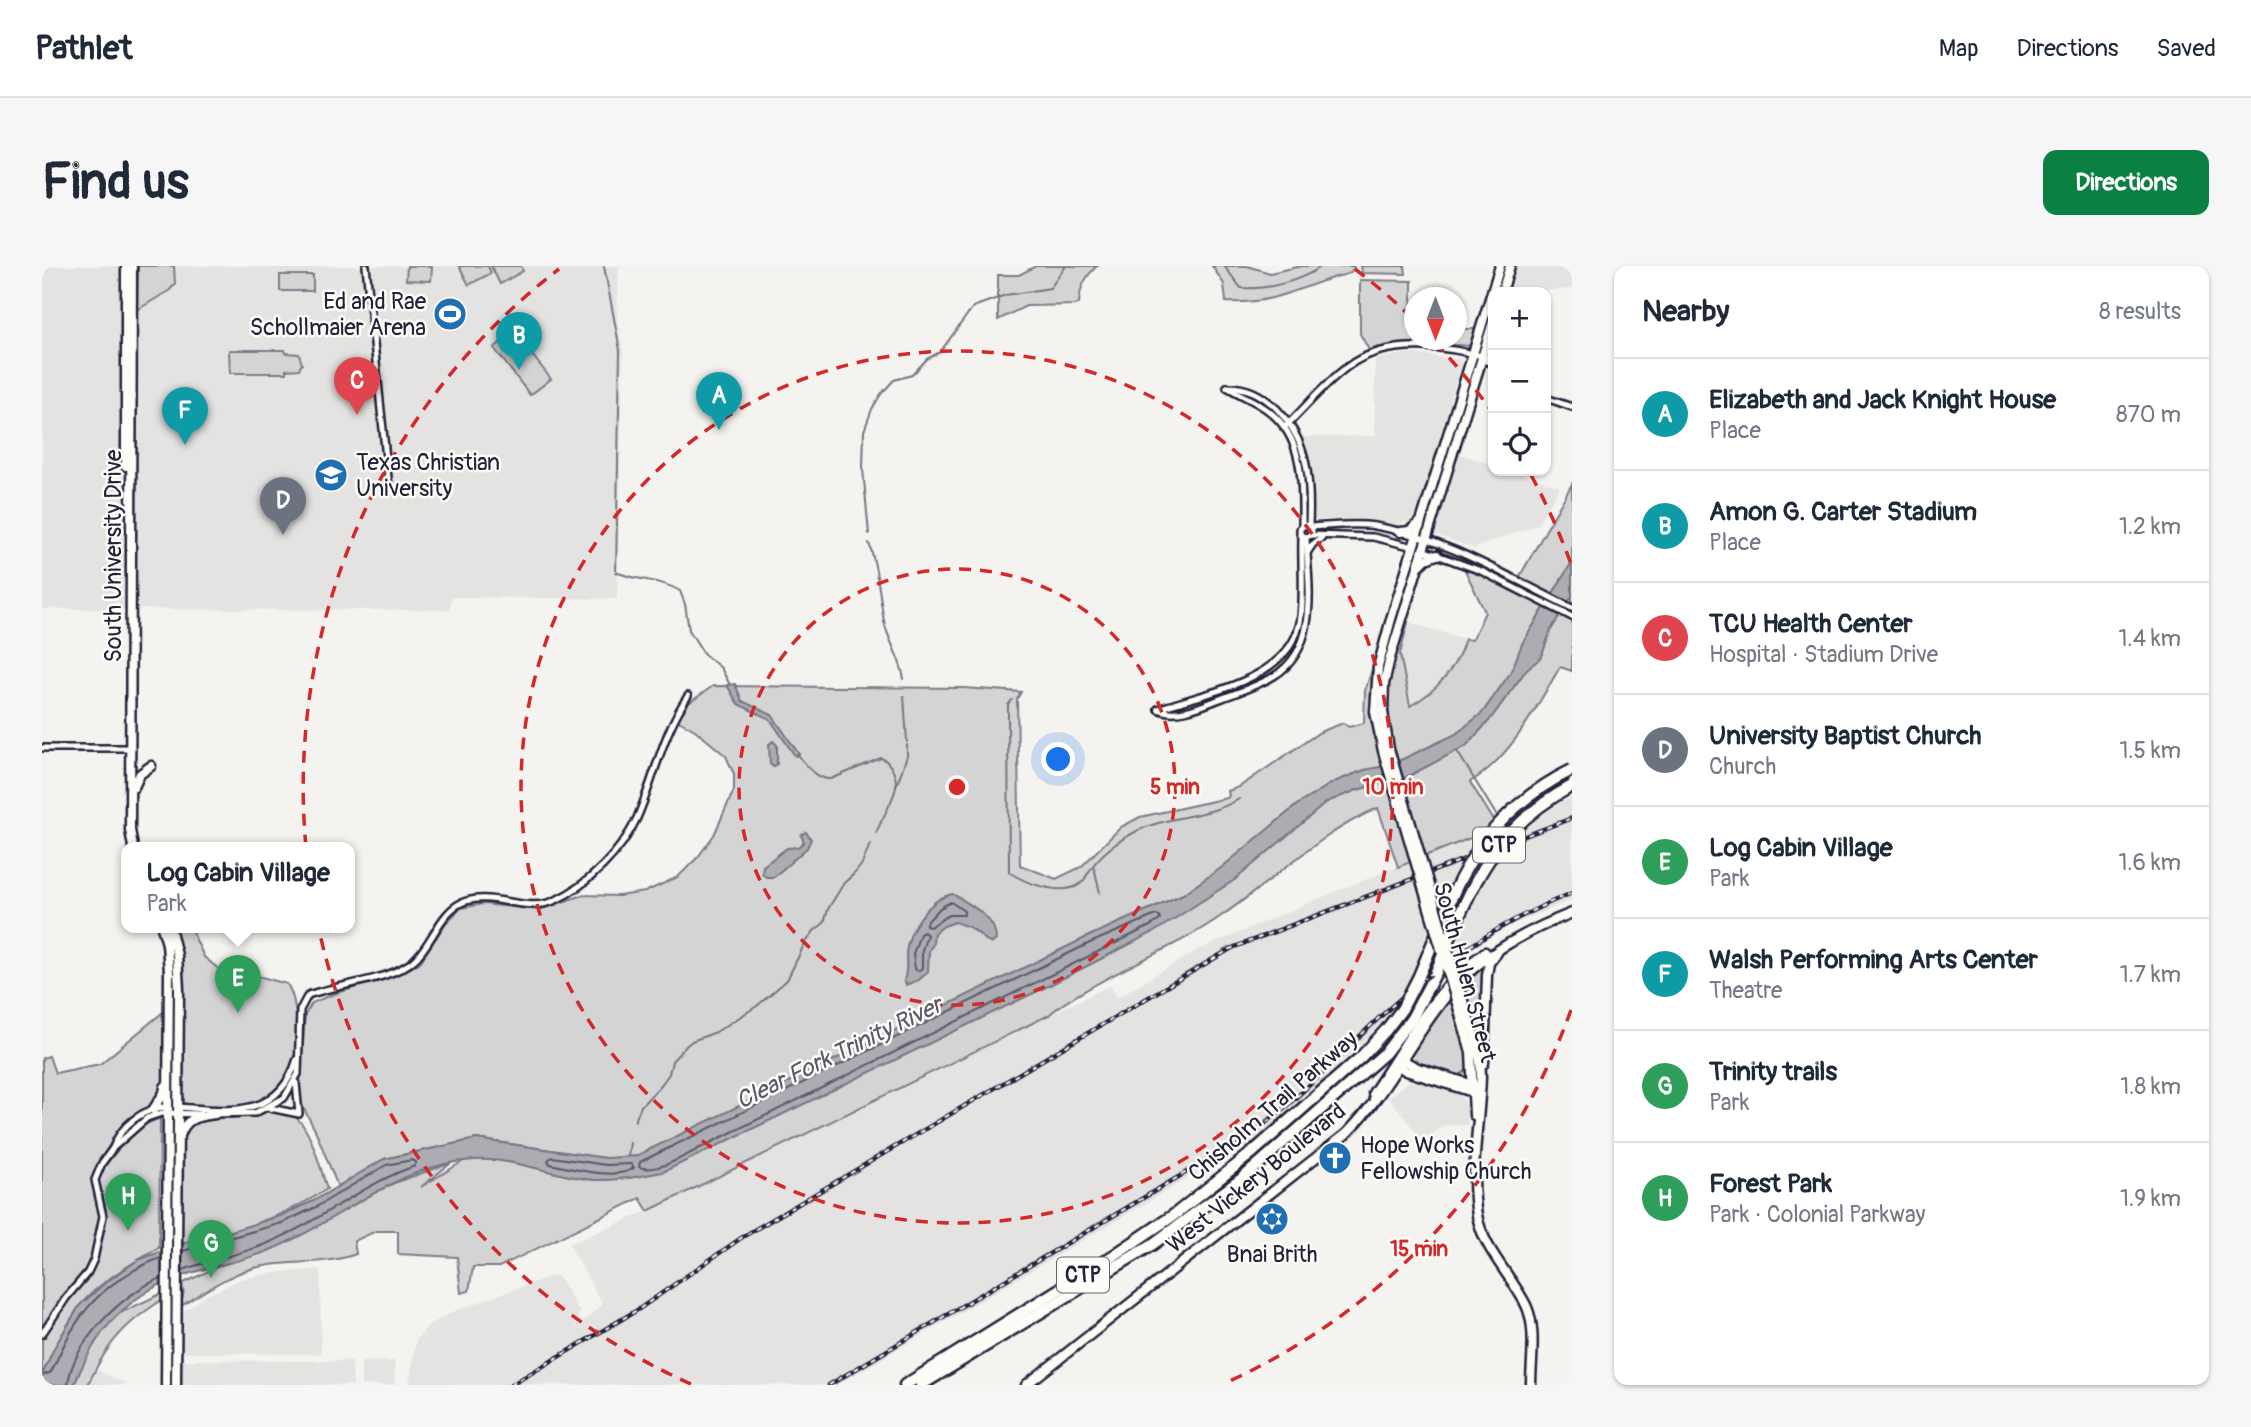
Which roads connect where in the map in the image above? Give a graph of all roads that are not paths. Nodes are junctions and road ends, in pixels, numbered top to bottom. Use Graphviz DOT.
graph roads {
  1 [pos="127,266"];
  2 [pos="132,266"];
  3 [pos="366,266"];
  4 [pos="1500,266"];
  5 [pos="1510,266"];
  6 [pos="1504,287"];
  7 [pos="1488,340"];
  8 [pos="1473,354"];
  9 [pos="1483,357"];
  10 [pos="1488,361"];
  11 [pos="1551,400"];
  12 [pos="1572,407"];
  13 [pos="1287,425"];
  14 [pos="389,487"];
  15 [pos="1310,514"];
  16 [pos="1421,520"];
  17 [pos="1307,526"];
  18 [pos="1324,526"];
  19 [pos="1401,532"];
  20 [pos="1306,536"];
  21 [pos="1417,536"];
  22 [pos="1323,537"];
  23 [pos="1426,539"];
  24 [pos="1413,547"];
  25 [pos="1423,550"];
  26 [pos="1307,552"];
  27 [pos="1461,552"];
  28 [pos="1440,556"];
  29 [pos="1418,567"];
  30 [pos="1404,579"];
  31 [pos="1572,608"];
  32 [pos="1572,617"];
  33 [pos="1391,619"];
  34 [pos="1402,620"];
  35 [pos="1390,658"];
  36 [pos="688,696"];
  37 [pos="1379,712"];
  38 [pos="42,748"];
  39 [pos="129,748"];
  40 [pos="151,766"];
  41 [pos="1572,770"];
  42 [pos="1572,786"];
  43 [pos="131,793"];
  44 [pos="128,842"];
  45 [pos="132,842"];
  46 [pos="1572,913"];
  47 [pos="163,933"];
  48 [pos="172,933"];
  49 [pos="1504,946"];
  50 [pos="158,1033"];
  51 [pos="169,1041"];
  52 [pos="169,1053"];
  53 [pos="299,1056"];
  54 [pos="1399,1062"];
  55 [pos="1418,1074"];
  56 [pos="297,1076"];
  57 [pos="1388,1084"];
  58 [pos="1455,1086"];
  59 [pos="1477,1090"];
  60 [pos="281,1096"];
  61 [pos="1374,1099"];
  62 [pos="267,1108"];
  63 [pos="1474,1109"];
  64 [pos="153,1110"];
  65 [pos="173,1110"];
  66 [pos="215,1114"];
  67 [pos="1476,1128"];
  68 [pos="176,1146"];
  69 [pos="113,1149"];
  70 [pos="165,1297"];
  71 [pos="175,1313"];
  72 [pos="42,1334"];
  73 [pos="166,1385"];
  74 [pos="176,1385"];
  75 [pos="905,1385"];
  76 [pos="921,1385"];
  77 [pos="1026,1385"];
  78 [pos="1531,1385"];
  1 -- 39 [label="main road, South University Drive"];
  2 -- 39 [label="main road, South University Drive"];
  3 -- 14 [label="street"];
  4 -- 8 [label="main road, South Hulen Street"];
  5 -- 6 [label="main road"];
  7 -- 9 [label="main road, South Hulen Street"];
  8 -- 9 [label="street"];
  8 -- 13 [label="street"];
  8 -- 16 [label="main road, South Hulen Street"];
  9 -- 10 [label="street"];
  9 -- 23 [label="main road, South Hulen Street"];
  11 -- 12 [label="street"];
  13 -- 13 [label="street"];
  13 -- 15 [label="street"];
  13 -- 17 [label="street"];
  15 -- 17 [label="street"];
  15 -- 18 [label="street"];
  16 -- 19 [label="main road"];
  16 -- 21 [label="main road, South Hulen Street"];
  17 -- 18 [label="street"];
  17 -- 20 [label="street"];
  17 -- 20 [label="street"];
  18 -- 19 [label="street"];
  19 -- 21 [label="street"];
  20 -- 22 [label="street"];
  20 -- 26 [label="street"];
  20 -- 26 [label="street"];
  21 -- 23 [label="street"];
  21 -- 24 [label="main road, South Hulen Street"];
  22 -- 24 [label="street"];
  22 -- 26 [label="street"];
  23 -- 25 [label="main road, South Hulen Street"];
  23 -- 27 [label="street"];
  24 -- 25 [label="street"];
  24 -- 30 [label="main road, South Hulen Street"];
  25 -- 28 [label="street"];
  25 -- 29 [label="main road, South Hulen Street"];
  27 -- 28 [label="street"];
  27 -- 31 [label="street"];
  28 -- 29 [label="main road"];
  28 -- 32 [label="street"];
  29 -- 34 [label="main road, South Hulen Street"];
  30 -- 33 [label="main road, South Hulen Street"];
  30 -- 34 [label="main road"];
  33 -- 35 [label="main road"];
  33 -- 37 [label="main road, South Hulen Street"];
  34 -- 35 [label="main road, South Hulen Street"];
  35 -- 37 [label="main road, South Hulen Street"];
  36 -- 53 [label="street"];
  37 -- 59 [label="main road, South Hulen Street, bridge"];
  38 -- 39 [label="street"];
  39 -- 43 [label="main road, South University Drive"];
  39 -- 44 [label="main road, South University Drive"];
  40 -- 43 [label="main road"];
  41 -- 75 [label="highway, Chisholm Trail Parkway / CTP, bridge"];
  42 -- 76 [label="highway, Chisholm Trail Parkway / CTP, bridge"];
  43 -- 45 [label="main road, South University Drive"];
  46 -- 49 [label="main road, West Vickery Boulevard"];
  47 -- 51 [label="main road"];
  48 -- 65 [label="main road"];
  49 -- 54 [label="main road, West Vickery Boulevard"];
  49 -- 59 [label="main road"];
  50 -- 51 [label="main road"];
  51 -- 52 [label="main road"];
  52 -- 64 [label="main road"];
  52 -- 65 [label="main road"];
  53 -- 56 [label="street"];
  53 -- 60 [label="street"];
  54 -- 55 [label="main road"];
  54 -- 57 [label="main road, West Vickery Boulevard"];
  54 -- 59 [label="main road"];
  54 -- 61 [label="main road, West Vickery Boulevard"];
  55 -- 57 [label="main road"];
  55 -- 58 [label="main road"];
  56 -- 60 [label="street"];
  56 -- 62 [label="street"];
  57 -- 61 [label="main road, West Vickery Boulevard"];
  58 -- 59 [label="main road"];
  58 -- 63 [label="main road"];
  59 -- 63 [label="main road, South Hulen Street"];
  59 -- 67 [label="main road, South Hulen Street"];
  60 -- 62 [label="street"];
  60 -- 65 [label="street"];
  61 -- 77 [label="main road, West Vickery Boulevard"];
  62 -- 66 [label="street"];
  63 -- 67 [label="main road, South Hulen Street"];
  64 -- 65 [label="street"];
  64 -- 69 [label="street"];
  65 -- 66 [label="street"];
  65 -- 68 [label="main road"];
  65 -- 69 [label="street"];
  65 -- 70 [label="main road"];
  66 -- 68 [label="main road"];
  67 -- 78 [label="main road"];
  68 -- 71 [label="main road"];
  69 -- 72 [label="street"];
  70 -- 71 [label="main road"];
  70 -- 73 [label="main road"];
  71 -- 74 [label="main road"];
}
